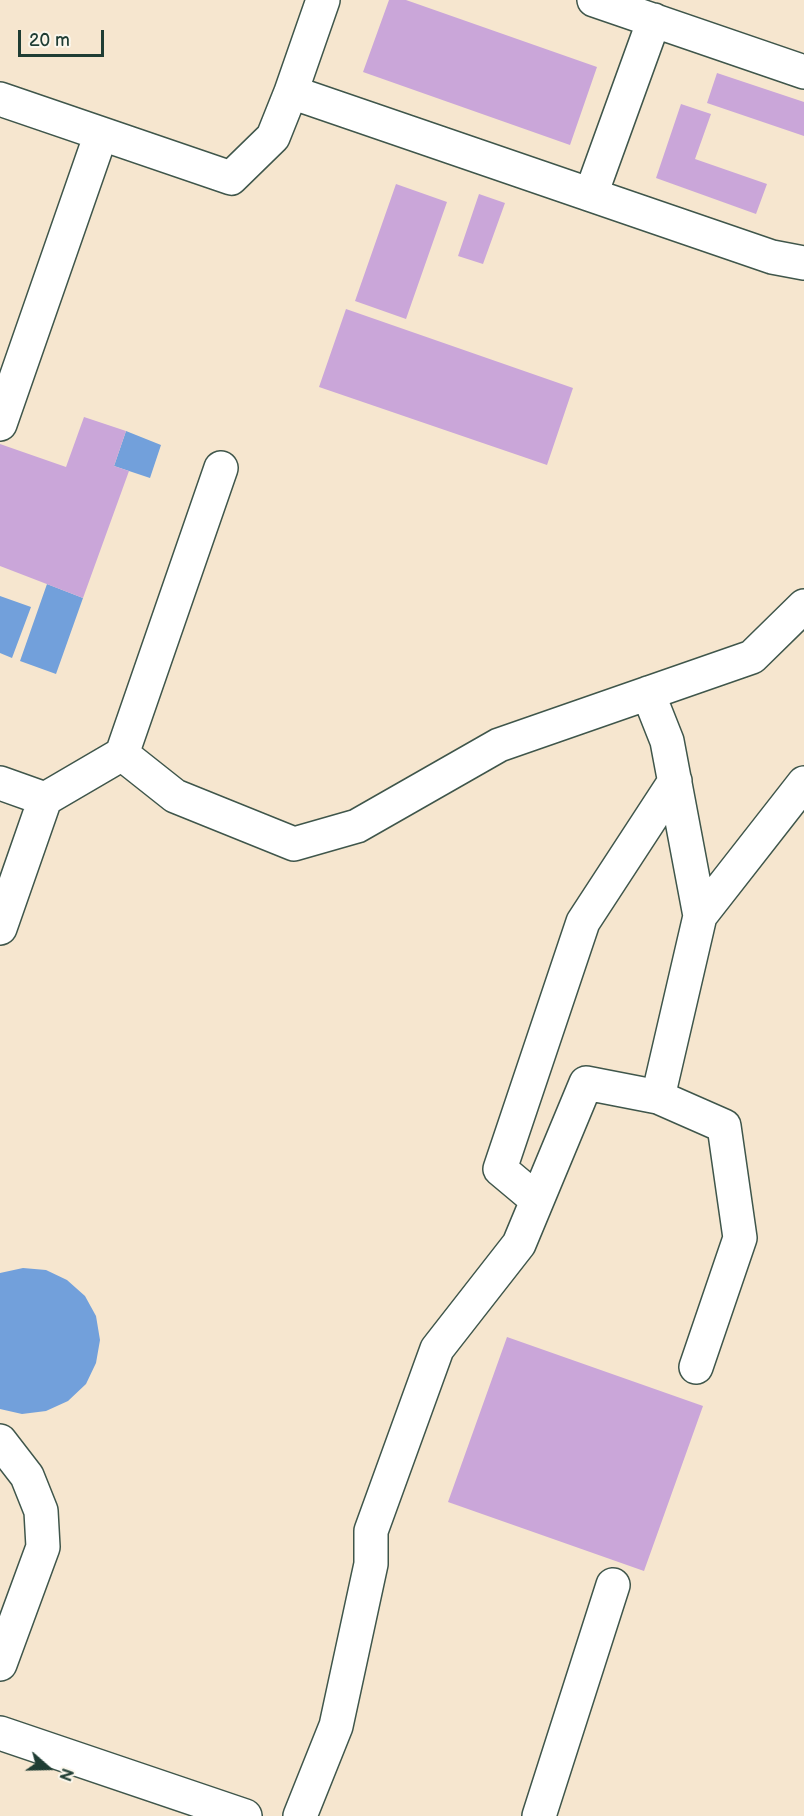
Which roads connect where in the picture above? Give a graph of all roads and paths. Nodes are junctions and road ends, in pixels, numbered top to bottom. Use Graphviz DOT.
graph roads {
  1 [pos="323,0"];
  2 [pos="594,0"];
  3 [pos="654,20"];
  4 [pos="804,72"];
  5 [pos="291,92"];
  6 [pos="0,99"];
  7 [pos="101,134"];
  8 [pos="591,194"];
  9 [pos="804,263"];
  10 [pos="0,424"];
  11 [pos="221,468"];
  12 [pos="804,606"];
  13 [pos="648,693"];
  14 [pos="122,754"];
  15 [pos="675,781"];
  16 [pos="0,783"];
  17 [pos="804,783"];
  18 [pos="45,799"];
  19 [pos="700,916"];
  20 [pos="0,928"];
  21 [pos="658,1097"];
  22 [pos="537,1200"];
  23 [pos="696,1367"];
  24 [pos="0,1441"];
  25 [pos="613,1586"];
  26 [pos="0,1664"];
  27 [pos="0,1733"];
  28 [pos="244,1816"];
  29 [pos="300,1816"];
  30 [pos="539,1816"];
  1 -- 5 [label="lane"];
  2 -- 3 [label="lane"];
  3 -- 4 [label="lane"];
  3 -- 8 [label="lane"];
  5 -- 7 [label="lane"];
  5 -- 8 [label="lane"];
  6 -- 7 [label="lane"];
  7 -- 10 [label="lane"];
  8 -- 9 [label="lane"];
  11 -- 14 [label="lane"];
  12 -- 13 [label="lane"];
  13 -- 14 [label="lane"];
  13 -- 15 [label="lane"];
  14 -- 18 [label="lane"];
  15 -- 19 [label="lane"];
  15 -- 22 [label="lane"];
  16 -- 18 [label="lane"];
  17 -- 19 [label="lane"];
  18 -- 20 [label="lane"];
  19 -- 21 [label="lane"];
  21 -- 22 [label="lane"];
  21 -- 23 [label="lane"];
  22 -- 29 [label="lane"];
  24 -- 26 [label="lane"];
  25 -- 30 [label="lane"];
  27 -- 28 [label="lane"];
}
